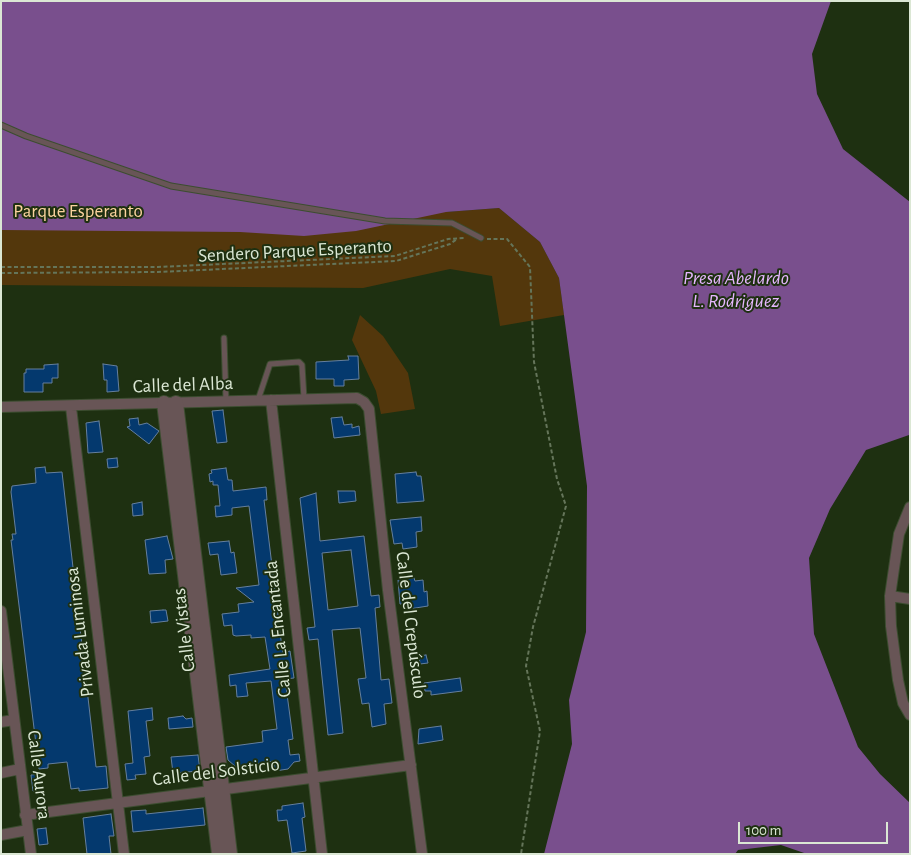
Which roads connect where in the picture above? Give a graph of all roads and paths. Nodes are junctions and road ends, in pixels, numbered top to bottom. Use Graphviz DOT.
graph roads {
  1 [pos="1,125"];
  2 [pos="481,238"];
  3 [pos="457,239"];
  4 [pos="1,267"];
  5 [pos="1,273"];
  6 [pos="224,338"];
  7 [pos="304,399"];
  8 [pos="258,400"];
  9 [pos="271,400"];
  10 [pos="226,401"];
  11 [pos="364,402"];
  12 [pos="170,403"];
  13 [pos="1,407"];
  14 [pos="71,407"];
  15 [pos="909,511"];
  16 [pos="890,596"];
  17 [pos="910,599"];
  18 [pos="1,611"];
  19 [pos="5,671"];
  20 [pos="898,680"];
  21 [pos="910,682"];
  22 [pos="910,715"];
  23 [pos="14,720"];
  24 [pos="1,722"];
  25 [pos="411,765"];
  26 [pos="20,770"];
  27 [pos="1,773"];
  28 [pos="312,777"];
  29 [pos="216,791"];
  30 [pos="118,802"];
  31 [pos="26,815"];
  32 [pos="28,830"];
  33 [pos="1,835"];
  34 [pos="31,854"];
  35 [pos="124,854"];
  36 [pos="219,854"];
  37 [pos="230,854"];
  38 [pos="322,854"];
  39 [pos="422,854"];
  40 [pos="522,854"];
  1 -- 2 [label="lane"];
  2 -- 3 [label="path"];
  2 -- 40 [label="path"];
  3 -- 4 [label="path, Sendero Parque Esperanto"];
  3 -- 5 [label="path, Sendero Parque Esperanto"];
  6 -- 10 [label="lane"];
  7 -- 8 [label="lane"];
  7 -- 9 [label="street, Calle del Alba"];
  7 -- 11 [label="street, Calle del Alba"];
  8 -- 9 [label="street, Calle del Alba"];
  8 -- 10 [label="street, Calle del Alba"];
  9 -- 28 [label="street, Calle La Encantada"];
  10 -- 12 [label="street, Calle del Alba"];
  11 -- 25 [label="street, Calle del Crepúsculo"];
  12 -- 14 [label="street, Calle del Alba"];
  12 -- 29 [label="street, Calle Vistas"];
  13 -- 14 [label="street, Calle del Alba"];
  14 -- 30 [label="street, Privada Luminosa"];
  15 -- 16 [label="street"];
  16 -- 17 [label="street"];
  16 -- 20 [label="street"];
  18 -- 19 [label="street, Calle Aurora"];
  19 -- 23 [label="street, Calle Aurora"];
  20 -- 21 [label="street"];
  20 -- 22 [label="street"];
  23 -- 24 [label="street"];
  23 -- 26 [label="street, Calle Aurora"];
  25 -- 28 [label="street, Calle del Solsticio"];
  25 -- 39 [label="street, Calle del Crepúsculo"];
  26 -- 27 [label="street"];
  26 -- 31 [label="street, Calle Aurora"];
  28 -- 29 [label="street, Calle del Solsticio"];
  28 -- 38 [label="street, Calle La Encantada"];
  29 -- 30 [label="street, Calle del Solsticio"];
  29 -- 36 [label="street, Calle Vistas"];
  29 -- 37 [label="street, Calle Vistas"];
  30 -- 31 [label="street, Calle del Solsticio"];
  30 -- 35 [label="street, Privada Luminosa"];
  31 -- 32 [label="street, Calle Aurora"];
  32 -- 33 [label="street"];
  32 -- 34 [label="street, Calle Aurora"];
}
